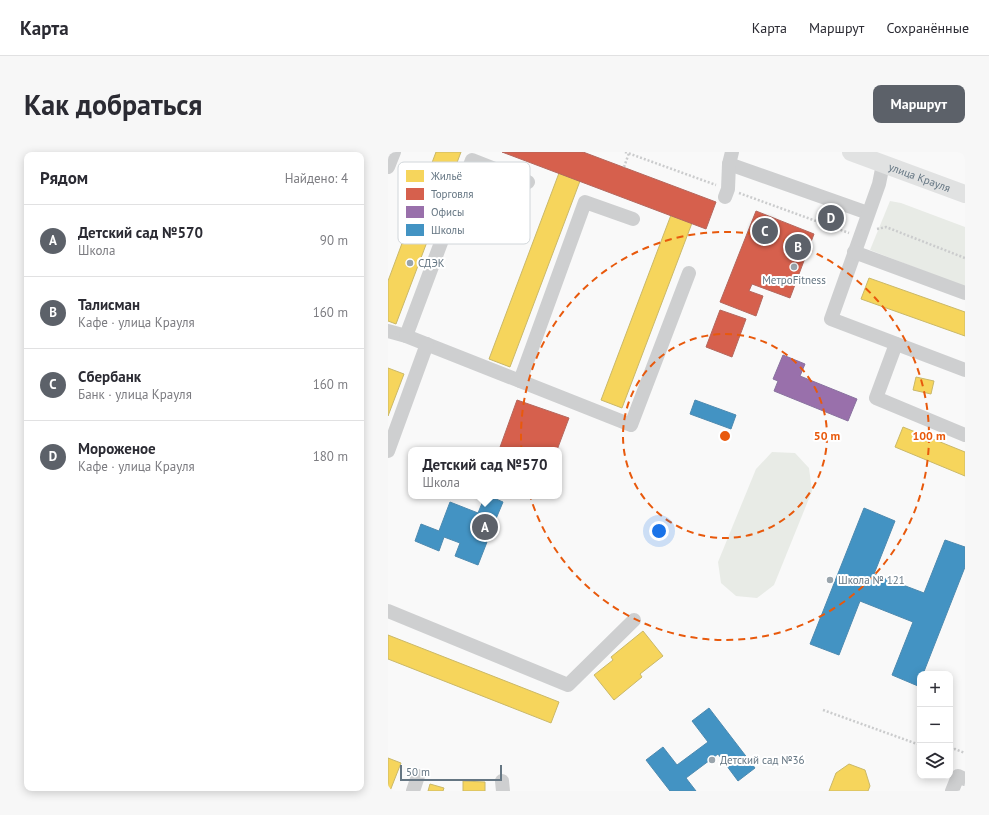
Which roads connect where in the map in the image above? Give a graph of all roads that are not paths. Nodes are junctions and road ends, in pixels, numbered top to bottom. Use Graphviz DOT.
graph roads {
  1 [pos="394,152"];
  2 [pos="851,152"];
  3 [pos="731,158"];
  4 [pos="883,164"];
  5 [pos="388,167"];
  6 [pos="727,193"];
  7 [pos="965,194"];
  8 [pos="868,213"];
  9 [pos="633,219"];
  10 [pos="440,244"];
  11 [pos="854,252"];
  12 [pos="689,273"];
  13 [pos="965,293"];
  14 [pos="388,331"];
  15 [pos="406,336"];
  16 [pos="427,344"];
  17 [pos="896,344"];
  18 [pos="965,370"];
  19 [pos="520,381"];
  20 [pos="965,435"];
  21 [pos="388,451"];
  22 [pos="388,611"];
  23 [pos="634,620"];
  24 [pos="418,776"];
  25 [pos="965,779"];
  26 [pos="413,791"];
  27 [pos="952,791"];
  1 -- 5 [label="street"];
  2 -- 4 [label="main road, улица Крауля"];
  3 -- 6 [label="street"];
  3 -- 8 [label="street"];
  4 -- 7 [label="main road, улица Крауля"];
  4 -- 8 [label="street"];
  8 -- 11 [label="street"];
  9 -- 19 [label="street"];
  10 -- 15 [label="street"];
  11 -- 13 [label="street"];
  11 -- 17 [label="street"];
  12 -- 19 [label="street"];
  14 -- 15 [label="street"];
  15 -- 16 [label="street"];
  16 -- 19 [label="street"];
  16 -- 21 [label="street"];
  17 -- 18 [label="street"];
  17 -- 20 [label="street"];
  22 -- 23 [label="street"];
  24 -- 26 [label="street"];
  25 -- 27 [label="street"];
}
